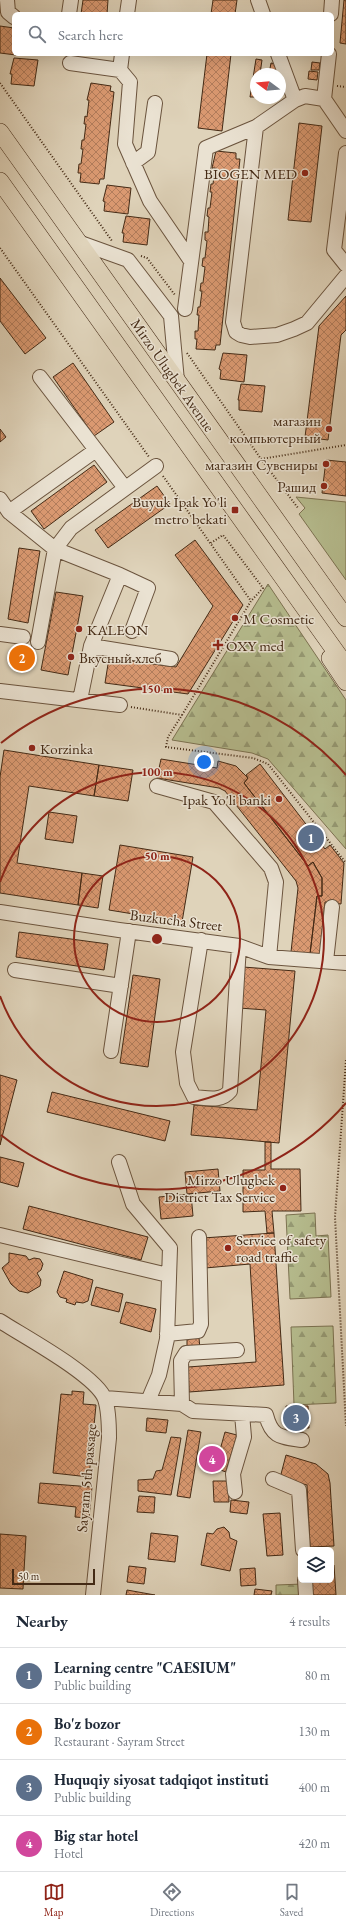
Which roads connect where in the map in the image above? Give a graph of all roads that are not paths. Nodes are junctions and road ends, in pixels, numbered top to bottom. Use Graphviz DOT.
graph roads {
  1 [pos="7,0"];
  2 [pos="71,0"];
  3 [pos="129,0"];
  4 [pos="258,0"];
  5 [pos="332,0"];
  6 [pos="69,12"];
  7 [pos="127,12"];
  8 [pos="262,12"];
  9 [pos="331,12"];
  10 [pos="12,16"];
  11 [pos="122,56"];
  12 [pos="279,56"];
  13 [pos="329,56"];
  14 [pos="70,63"];
  15 [pos="120,70"];
  16 [pos="324,99"];
  17 [pos="296,100"];
  18 [pos="155,103"];
  19 [pos="256,128"];
  20 [pos="346,130"];
  21 [pos="0,132"];
  22 [pos="346,154"];
  23 [pos="133,163"];
  24 [pos="0,181"];
  25 [pos="78,242"];
  26 [pos="191,261"];
  27 [pos="346,265"];
  28 [pos="346,276"];
  29 [pos="185,310"];
  30 [pos="40,377"];
  31 [pos="177,381"];
  32 [pos="96,450"];
  33 [pos="156,466"];
  34 [pos="125,488"];
  35 [pos="0,499"];
  36 [pos="235,510"];
  37 [pos="9,512"];
  38 [pos="55,549"];
  39 [pos="120,575"];
  40 [pos="340,606"];
  41 [pos="346,618"];
  42 [pos="132,631"];
  43 [pos="0,634"];
  44 [pos="23,637"];
  45 [pos="38,642"];
  46 [pos="91,646"];
  47 [pos="171,659"];
  48 [pos="346,666"];
  49 [pos="346,682"];
  50 [pos="0,691"];
  51 [pos="80,700"];
  52 [pos="120,705"];
  53 [pos="157,786"];
  54 [pos="332,907"];
  55 [pos="0,912"];
  56 [pos="129,931"];
  57 [pos="201,940"];
  58 [pos="239,946"];
  59 [pos="270,957"];
  60 [pos="326,961"];
  61 [pos="346,962"];
  62 [pos="15,970"];
  63 [pos="121,986"];
  64 [pos="111,1051"];
  65 [pos="119,1162"];
  66 [pos="0,1236"];
  67 [pos="199,1237"];
  68 [pos="168,1275"];
  69 [pos="0,1321"];
  70 [pos="167,1334"];
  71 [pos="237,1350"];
  72 [pos="105,1398"];
  73 [pos="148,1401"];
  74 [pos="182,1404"];
  75 [pos="242,1414"];
  76 [pos="302,1440"];
  77 [pos="273,1479"];
  78 [pos="235,1492"];
  79 [pos="303,1547"];
  80 [pos="305,1583"];
  81 [pos="93,1595"];
  82 [pos="306,1595"];
  1 -- 10 [label="street"];
  2 -- 6 [label="street"];
  3 -- 7 [label="street"];
  4 -- 8 [label="street"];
  5 -- 9 [label="street"];
  11 -- 15 [label="street"];
  12 -- 17 [label="street"];
  13 -- 16 [label="street"];
  14 -- 15 [label="street"];
  15 -- 23 [label="street"];
  16 -- 17 [label="street"];
  16 -- 20 [label="street"];
  17 -- 19 [label="street"];
  18 -- 23 [label="street"];
  19 -- 26 [label="street"];
  19 -- 28 [label="street"];
  21 -- 25 [label="main road, Mirzo Ulugbek Avenue"];
  22 -- 27 [label="street"];
  23 -- 26 [label="street"];
  24 -- 36 [label="main road, Mirzo Ulugbek Avenue"];
  25 -- 31 [label="main road, Mirzo Ulugbek Avenue"];
  25 -- 31 [label="street"];
  26 -- 29 [label="street"];
  30 -- 32 [label="street"];
  31 -- 40 [label="main road, Mirzo Ulugbek Avenue"];
  32 -- 34 [label="street"];
  32 -- 37 [label="street"];
  33 -- 34 [label="street"];
  34 -- 38 [label="street"];
  35 -- 37 [label="street"];
  36 -- 48 [label="main road, Mirzo Ulugbek Avenue"];
  36 -- 49 [label="main road"];
  37 -- 38 [label="street"];
  38 -- 39 [label="street"];
  38 -- 45 [label="street"];
  39 -- 42 [label="street"];
  39 -- 46 [label="street"];
  40 -- 41 [label="main road, Mirzo Ulugbek Avenue"];
  43 -- 44 [label="street"];
  46 -- 47 [label="street"];
  46 -- 51 [label="street"];
  50 -- 51 [label="street"];
  51 -- 52 [label="street"];
  53 -- 59 [label="street"];
  54 -- 60 [label="street"];
  55 -- 56 [label="street, Buzkucha Street"];
  56 -- 57 [label="street, Buzkucha Street"];
  56 -- 63 [label="street"];
  57 -- 58 [label="street, Buzkucha Street"];
  57 -- 58 [label="street"];
  58 -- 59 [label="street, Buzkucha Street"];
  59 -- 60 [label="street, Buzkucha Street"];
  60 -- 61 [label="street, Buzkucha Street"];
  62 -- 63 [label="street"];
  63 -- 64 [label="street"];
  65 -- 68 [label="street"];
  66 -- 68 [label="street"];
  67 -- 70 [label="street"];
  68 -- 70 [label="street"];
  69 -- 72 [label="street"];
  70 -- 73 [label="street"];
  71 -- 74 [label="street"];
  72 -- 73 [label="street"];
  72 -- 81 [label="street, Sayram 5th passage"];
  73 -- 74 [label="street"];
  74 -- 75 [label="street"];
  75 -- 76 [label="street"];
  75 -- 78 [label="street"];
  77 -- 79 [label="street"];
  80 -- 82 [label="street"];
}
